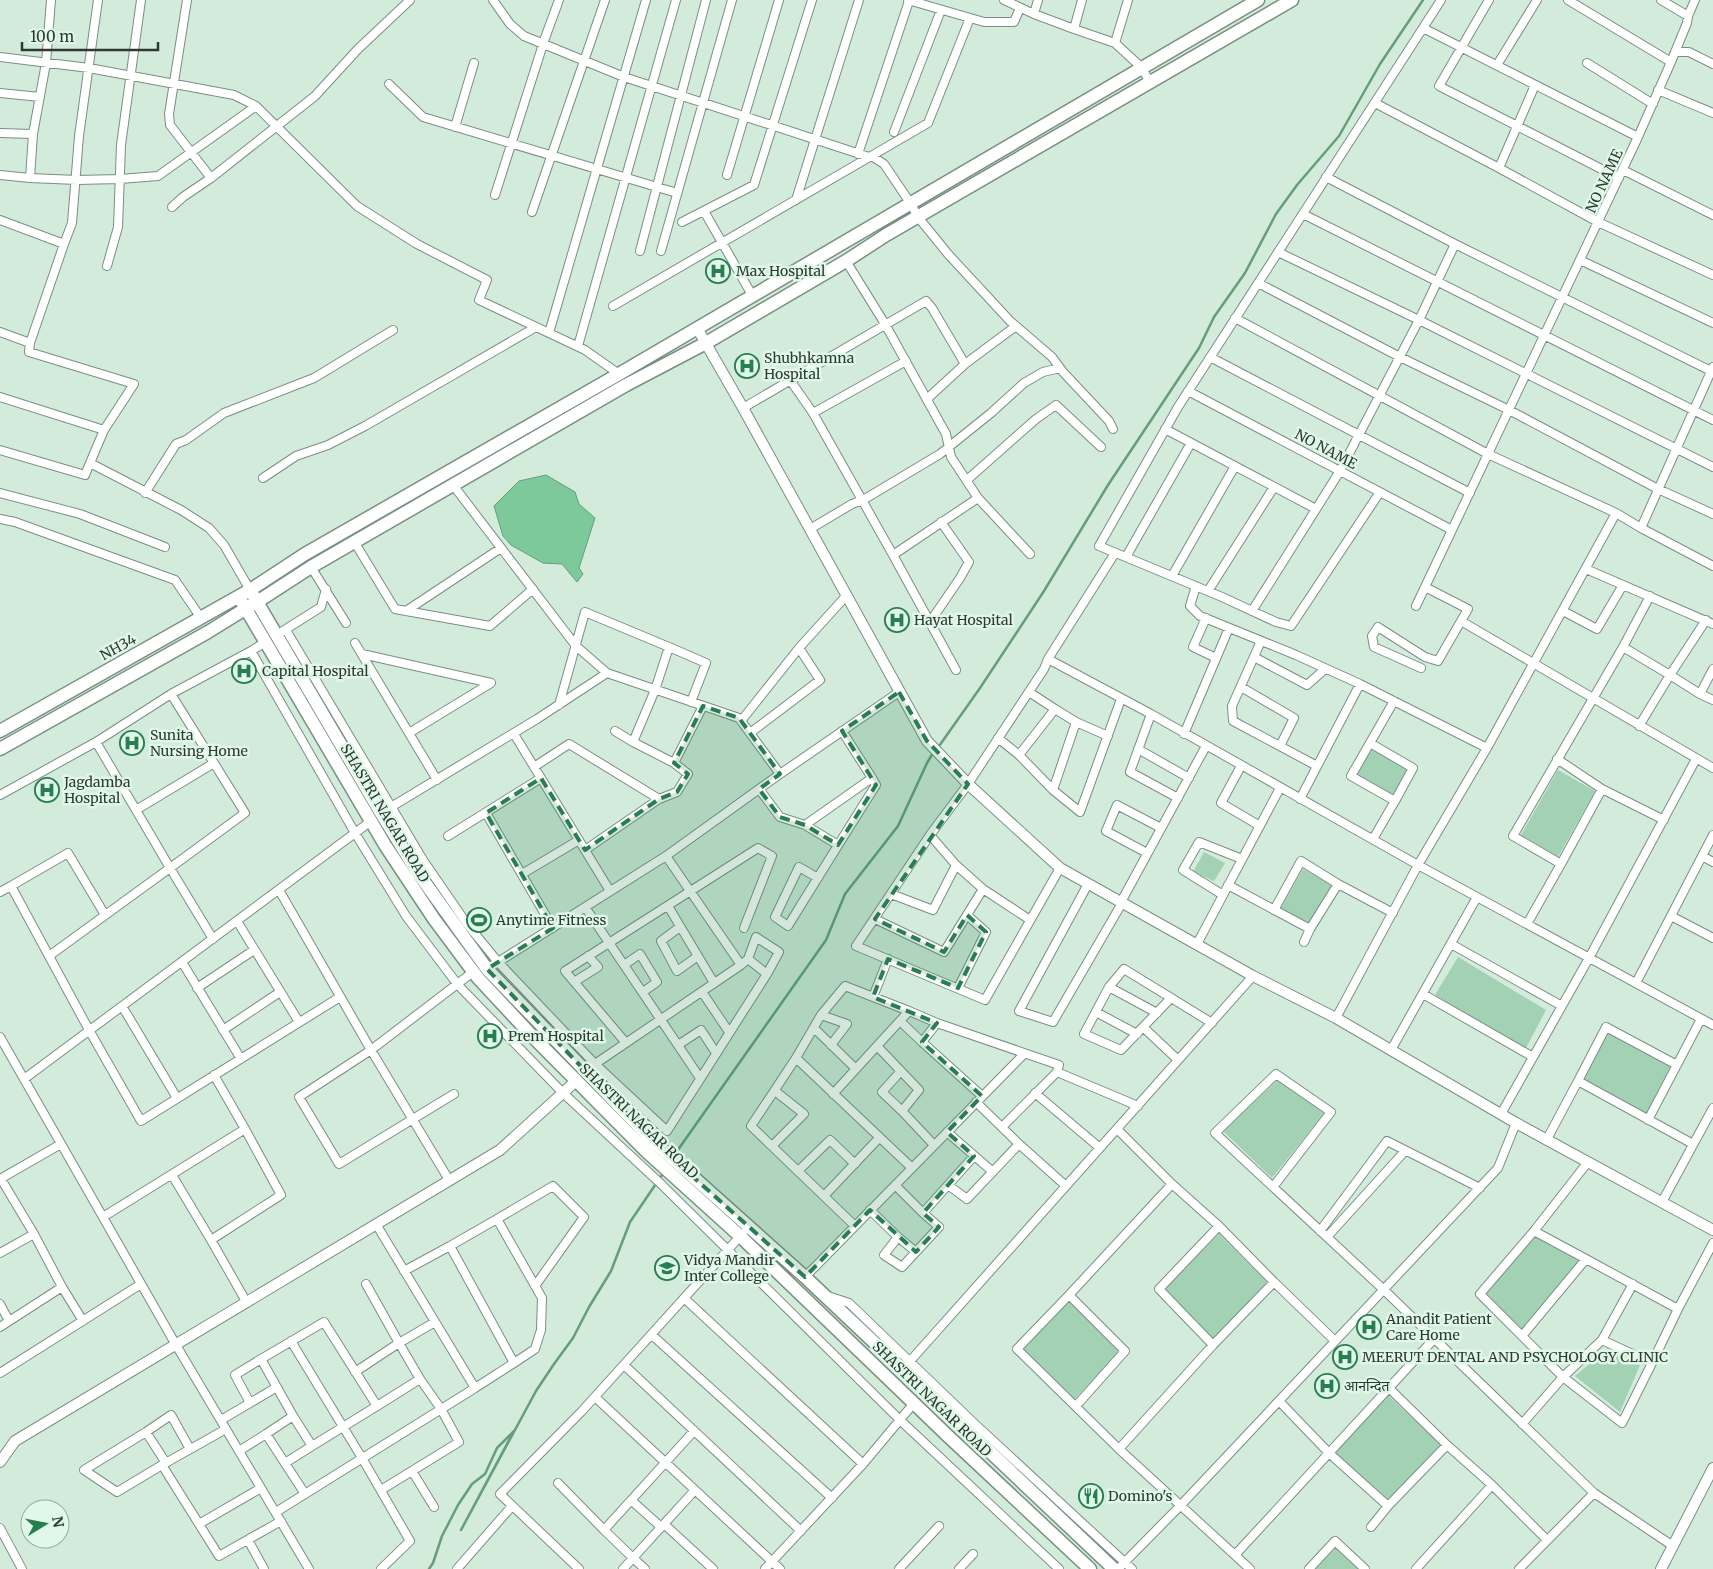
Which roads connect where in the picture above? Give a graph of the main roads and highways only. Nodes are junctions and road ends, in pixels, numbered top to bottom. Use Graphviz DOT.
graph roads {
  1 [pos="1258,0"];
  2 [pos="1292,0"];
  3 [pos="1216,24"];
  4 [pos="1224,39"];
  5 [pos="619,374"];
  6 [pos="626,385"];
  7 [pos="244,593"];
  8 [pos="258,602"];
  9 [pos="246,609"];
  10 [pos="282,632"];
  11 [pos="264,643"];
  12 [pos="133,656"];
  13 [pos="140,670"];
  14 [pos="73,690"];
  15 [pos="81,704"];
  16 [pos="17,721"];
  17 [pos="0,730"];
  18 [pos="25,735"];
  19 [pos="0,749"];
  20 [pos="381,814"];
  21 [pos="585,1072"];
  22 [pos="745,1231"];
  23 [pos="925,1390"];
  24 [pos="914,1403"];
  25 [pos="1119,1567"];
  26 [pos="1090,1569"];
  1 -- 3 [label="main road, NH34"];
  2 -- 4 [label="main road"];
  3 -- 4 [label="main road"];
  3 -- 5 [label="main road, NH34"];
  4 -- 6 [label="main road"];
  5 -- 6 [label="main road"];
  5 -- 7 [label="main road, NH34"];
  6 -- 8 [label="main road"];
  7 -- 8 [label="main road"];
  7 -- 9 [label="main road, SHASTRI NAGAR ROAD"];
  7 -- 12 [label="main road, NH34 / NH34"];
  8 -- 9 [label="main road"];
  8 -- 10 [label="main road"];
  9 -- 11 [label="main road, SHASTRI NAGAR ROAD"];
  9 -- 13 [label="main road"];
  10 -- 11 [label="main road"];
  10 -- 20 [label="main road"];
  11 -- 20 [label="main road, SHASTRI NAGAR ROAD"];
  12 -- 13 [label="main road"];
  12 -- 14 [label="main road, NH34 / NH34"];
  13 -- 15 [label="main road"];
  14 -- 15 [label="main road"];
  14 -- 16 [label="main road, NH34 / NH34"];
  15 -- 18 [label="main road"];
  16 -- 17 [label="main road, NH34 / NH34"];
  16 -- 18 [label="main road"];
  18 -- 19 [label="main road"];
  20 -- 21 [label="main road"];
  20 -- 21 [label="main road, SHASTRI NAGAR ROAD"];
  21 -- 22 [label="main road, SHASTRI NAGAR ROAD"];
  22 -- 23 [label="main road"];
  22 -- 24 [label="main road, SHASTRI NAGAR ROAD"];
  23 -- 24 [label="main road"];
  23 -- 25 [label="main road"];
  24 -- 26 [label="main road, SHASTRI NAGAR ROAD"];
}
